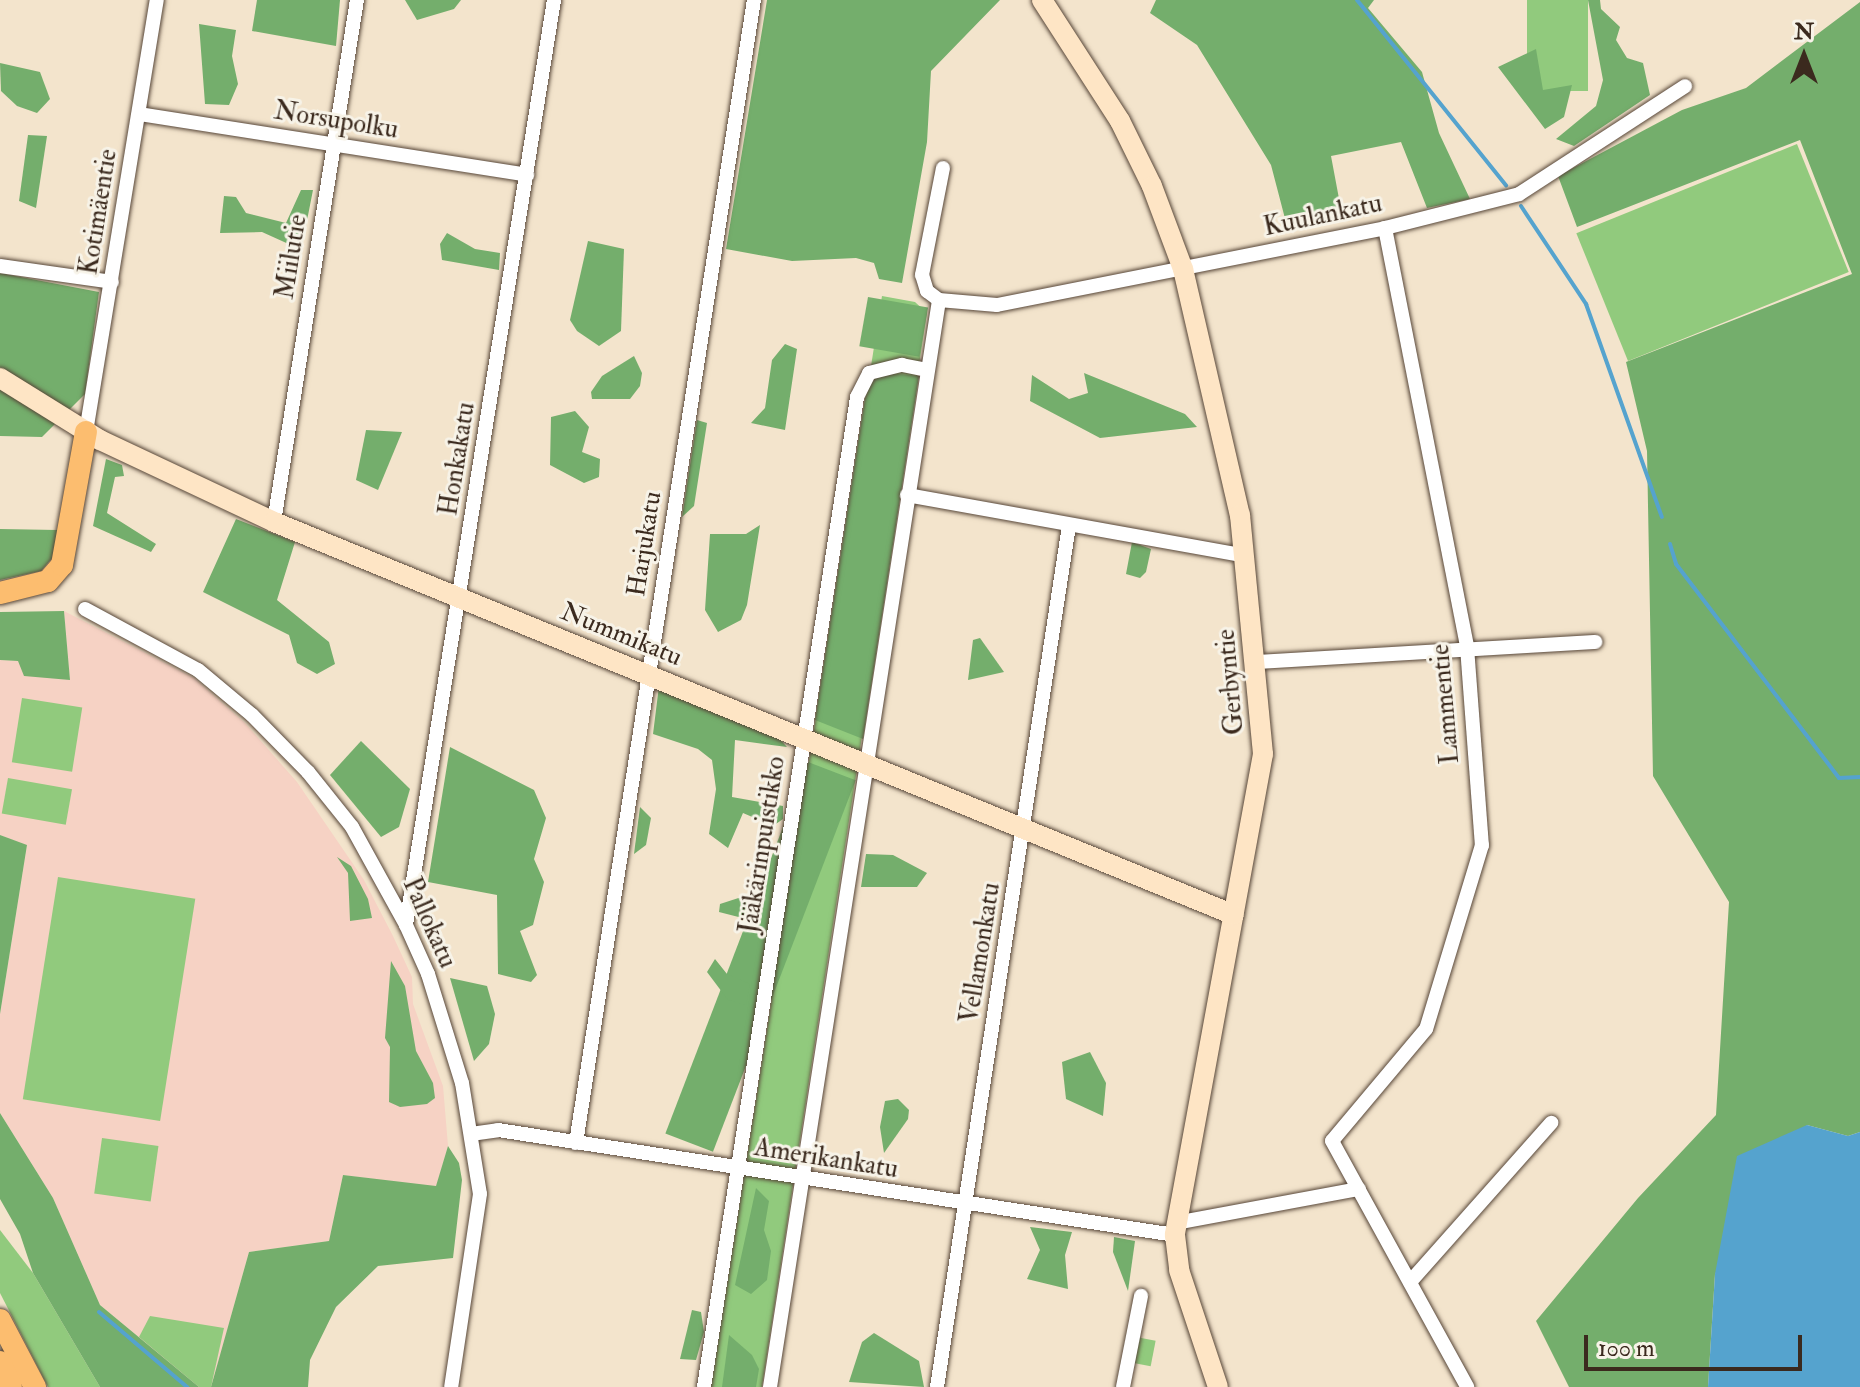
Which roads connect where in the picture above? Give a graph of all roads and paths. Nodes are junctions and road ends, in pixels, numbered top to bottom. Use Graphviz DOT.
graph roads {
  1 [pos="157,0"];
  2 [pos="357,0"];
  3 [pos="554,0"];
  4 [pos="754,0"];
  5 [pos="1042,0"];
  6 [pos="1685,86"];
  7 [pos="139,114"];
  8 [pos="335,145"];
  9 [pos="943,168"];
  10 [pos="527,175"];
  11 [pos="1385,228"];
  12 [pos="0,266"];
  13 [pos="1183,269"];
  14 [pos="112,282"];
  15 [pos="939,300"];
  16 [pos="927,370"];
  17 [pos="0,378"];
  18 [pos="86,432"];
  19 [pos="907,495"];
  20 [pos="274,522"];
  21 [pos="1069,525"];
  22 [pos="1245,556"];
  23 [pos="0,593"];
  24 [pos="460,598"];
  25 [pos="85,609"];
  26 [pos="1595,642"];
  27 [pos="1467,647"];
  28 [pos="1256,662"];
  29 [pos="648,674"];
  30 [pos="804,739"];
  31 [pos="866,765"];
  32 [pos="1023,830"];
  33 [pos="1234,915"];
  34 [pos="406,925"];
  35 [pos="1551,1123"];
  36 [pos="471,1134"];
  37 [pos="576,1143"];
  38 [pos="737,1169"];
  39 [pos="802,1179"];
  40 [pos="1359,1189"];
  41 [pos="967,1204"];
  42 [pos="1175,1229"];
  43 [pos="1410,1282"];
  44 [pos="1141,1296"];
  45 [pos="0,1320"];
  46 [pos="0,1362"];
  47 [pos="11,1387"];
  48 [pos="35,1387"];
  49 [pos="451,1387"];
  50 [pos="704,1387"];
  51 [pos="770,1387"];
  52 [pos="937,1387"];
  53 [pos="1123,1387"];
  54 [pos="1218,1387"];
  55 [pos="1467,1387"];
  1 -- 7 [label="street, Kotimäentie"];
  2 -- 8 [label="street, Miilutie"];
  3 -- 10 [label="street, Honkakatu"];
  4 -- 29 [label="street, Harjukatu"];
  5 -- 13 [label="main road, Gerbyntie"];
  6 -- 11 [label="street, Kuulankatu"];
  7 -- 8 [label="street, Norsupolku"];
  7 -- 14 [label="street, Kotimäentie"];
  8 -- 10 [label="street, Norsupolku"];
  8 -- 20 [label="street, Miilutie"];
  9 -- 15 [label="street"];
  10 -- 24 [label="street, Honkakatu"];
  11 -- 13 [label="street, Kuulankatu"];
  11 -- 27 [label="street, Lammentie"];
  12 -- 14 [label="street"];
  13 -- 15 [label="street, Kuulankatu"];
  13 -- 22 [label="main road, Gerbyntie"];
  14 -- 18 [label="street, Kotimäentie"];
  15 -- 16 [label="street"];
  16 -- 19 [label="street"];
  16 -- 30 [label="street, Jääkärinpuistikko"];
  17 -- 18 [label="main road, Nummikatu"];
  18 -- 20 [label="main road, Nummikatu"];
  18 -- 23 [label="main road"];
  19 -- 21 [label="street"];
  19 -- 31 [label="street"];
  20 -- 24 [label="main road, Nummikatu"];
  21 -- 22 [label="street"];
  21 -- 32 [label="street, Vellamonkatu"];
  22 -- 28 [label="main road, Gerbyntie"];
  24 -- 29 [label="main road, Nummikatu"];
  24 -- 34 [label="street, Honkakatu"];
  25 -- 34 [label="street, Pallokatu"];
  26 -- 27 [label="street"];
  27 -- 28 [label="street"];
  27 -- 40 [label="street, Lammentie"];
  28 -- 33 [label="main road, Gerbyntie"];
  29 -- 30 [label="main road, Nummikatu"];
  29 -- 37 [label="street, Harjukatu"];
  30 -- 31 [label="main road, Nummikatu"];
  30 -- 38 [label="street, Jääkärinpuistikko"];
  31 -- 32 [label="main road, Nummikatu"];
  31 -- 39 [label="street"];
  32 -- 33 [label="main road, Nummikatu"];
  32 -- 41 [label="street, Vellamonkatu"];
  33 -- 42 [label="main road, Gerbyntie"];
  34 -- 36 [label="street, Pallokatu"];
  35 -- 43 [label="street"];
  36 -- 37 [label="street, Amerikankatu"];
  36 -- 49 [label="street, Pallokatu"];
  37 -- 38 [label="street, Amerikankatu"];
  38 -- 39 [label="street, Amerikankatu"];
  38 -- 50 [label="street, Jääkärinpuistikko"];
  39 -- 41 [label="street, Amerikankatu"];
  39 -- 51 [label="street"];
  40 -- 42 [label="street, Amerikankatu"];
  40 -- 43 [label="street"];
  41 -- 42 [label="street, Amerikankatu"];
  41 -- 52 [label="street, Vellamonkatu"];
  42 -- 54 [label="main road, Gerbyntie"];
  43 -- 55 [label="street"];
  44 -- 53 [label="street"];
  45 -- 48 [label="main road"];
  46 -- 47 [label="main road"];
}
